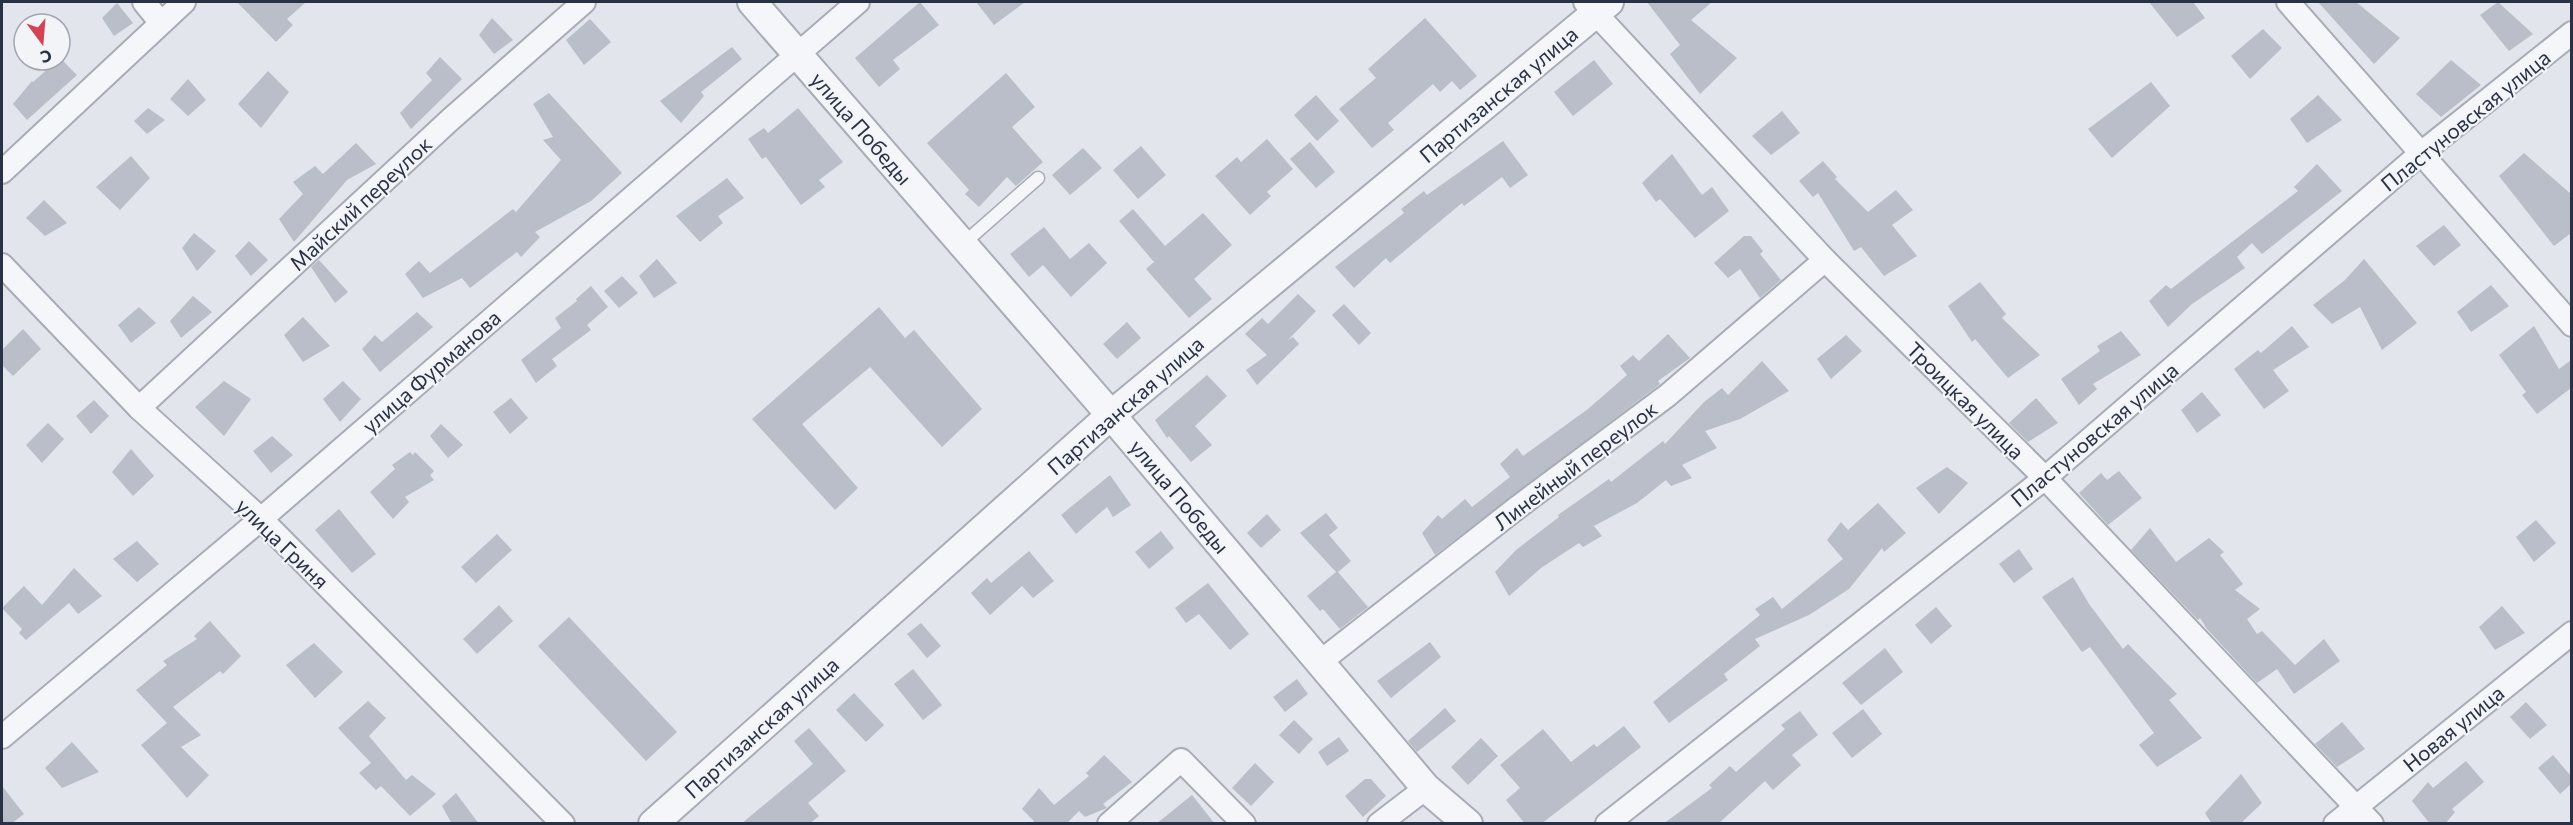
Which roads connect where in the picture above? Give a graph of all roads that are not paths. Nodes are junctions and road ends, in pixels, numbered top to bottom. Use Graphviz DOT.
graph roads {
  1 [pos="144,2"];
  2 [pos="184,2"];
  3 [pos="584,2"];
  4 [pos="752,2"];
  5 [pos="858,2"];
  6 [pos="2288,2"];
  7 [pos="1596,5"];
  8 [pos="161,23"];
  9 [pos="2571,33"];
  10 [pos="797,53"];
  11 [pos="2420,154"];
  12 [pos="2,172"];
  13 [pos="1038,178"];
  14 [pos="963,244"];
  15 [pos="1825,260"];
  16 [pos="2,265"];
  17 [pos="2571,325"];
  18 [pos="139,408"];
  19 [pos="1111,414"];
  20 [pos="2045,478"];
  21 [pos="261,519"];
  22 [pos="2571,633"];
  23 [pos="1320,662"];
  24 [pos="2,737"];
  25 [pos="1426,788"];
  26 [pos="2357,806"];
  27 [pos="563,824"];
  28 [pos="653,824"];
  29 [pos="1109,824"];
  30 [pos="1244,824"];
  31 [pos="1379,824"];
  32 [pos="1468,824"];
  33 [pos="1607,824"];
  34 [pos="2335,824"];
  35 [pos="2372,824"];
  1 -- 8 [label="street"];
  2 -- 8 [label="street"];
  3 -- 18 [label="street, Майский переулок"];
  4 -- 10 [label="street, улица Победы"];
  5 -- 10 [label="street, улица Фурманова"];
  6 -- 11 [label="street"];
  7 -- 15 [label="street, Троицкая улица"];
  7 -- 19 [label="street, Партизанская улица"];
  8 -- 12 [label="street"];
  9 -- 11 [label="street, Пластуновская улица"];
  10 -- 14 [label="street, улица Победы"];
  10 -- 21 [label="street, улица Фурманова"];
  11 -- 17 [label="street"];
  11 -- 20 [label="street, Пластуновская улица"];
  13 -- 14 [label="lane"];
  14 -- 19 [label="street, улица Победы"];
  15 -- 20 [label="street, Троицкая улица"];
  15 -- 23 [label="street, Линейный переулок"];
  16 -- 18 [label="street, улица Гриня"];
  18 -- 21 [label="street, улица Гриня"];
  19 -- 23 [label="street, улица Победы"];
  19 -- 28 [label="street, Партизанская улица"];
  20 -- 26 [label="street, Троицкая улица"];
  20 -- 33 [label="street, Пластуновская улица"];
  21 -- 24 [label="street, улица Фурманова"];
  21 -- 27 [label="street, улица Гриня"];
  22 -- 26 [label="street, Новая улица"];
  23 -- 25 [label="street, улица Победы"];
  25 -- 31 [label="street"];
  25 -- 32 [label="street, улица Победы"];
  26 -- 34 [label="street, Новая улица"];
  26 -- 35 [label="street, Троицкая улица"];
  29 -- 30 [label="street"];
}
